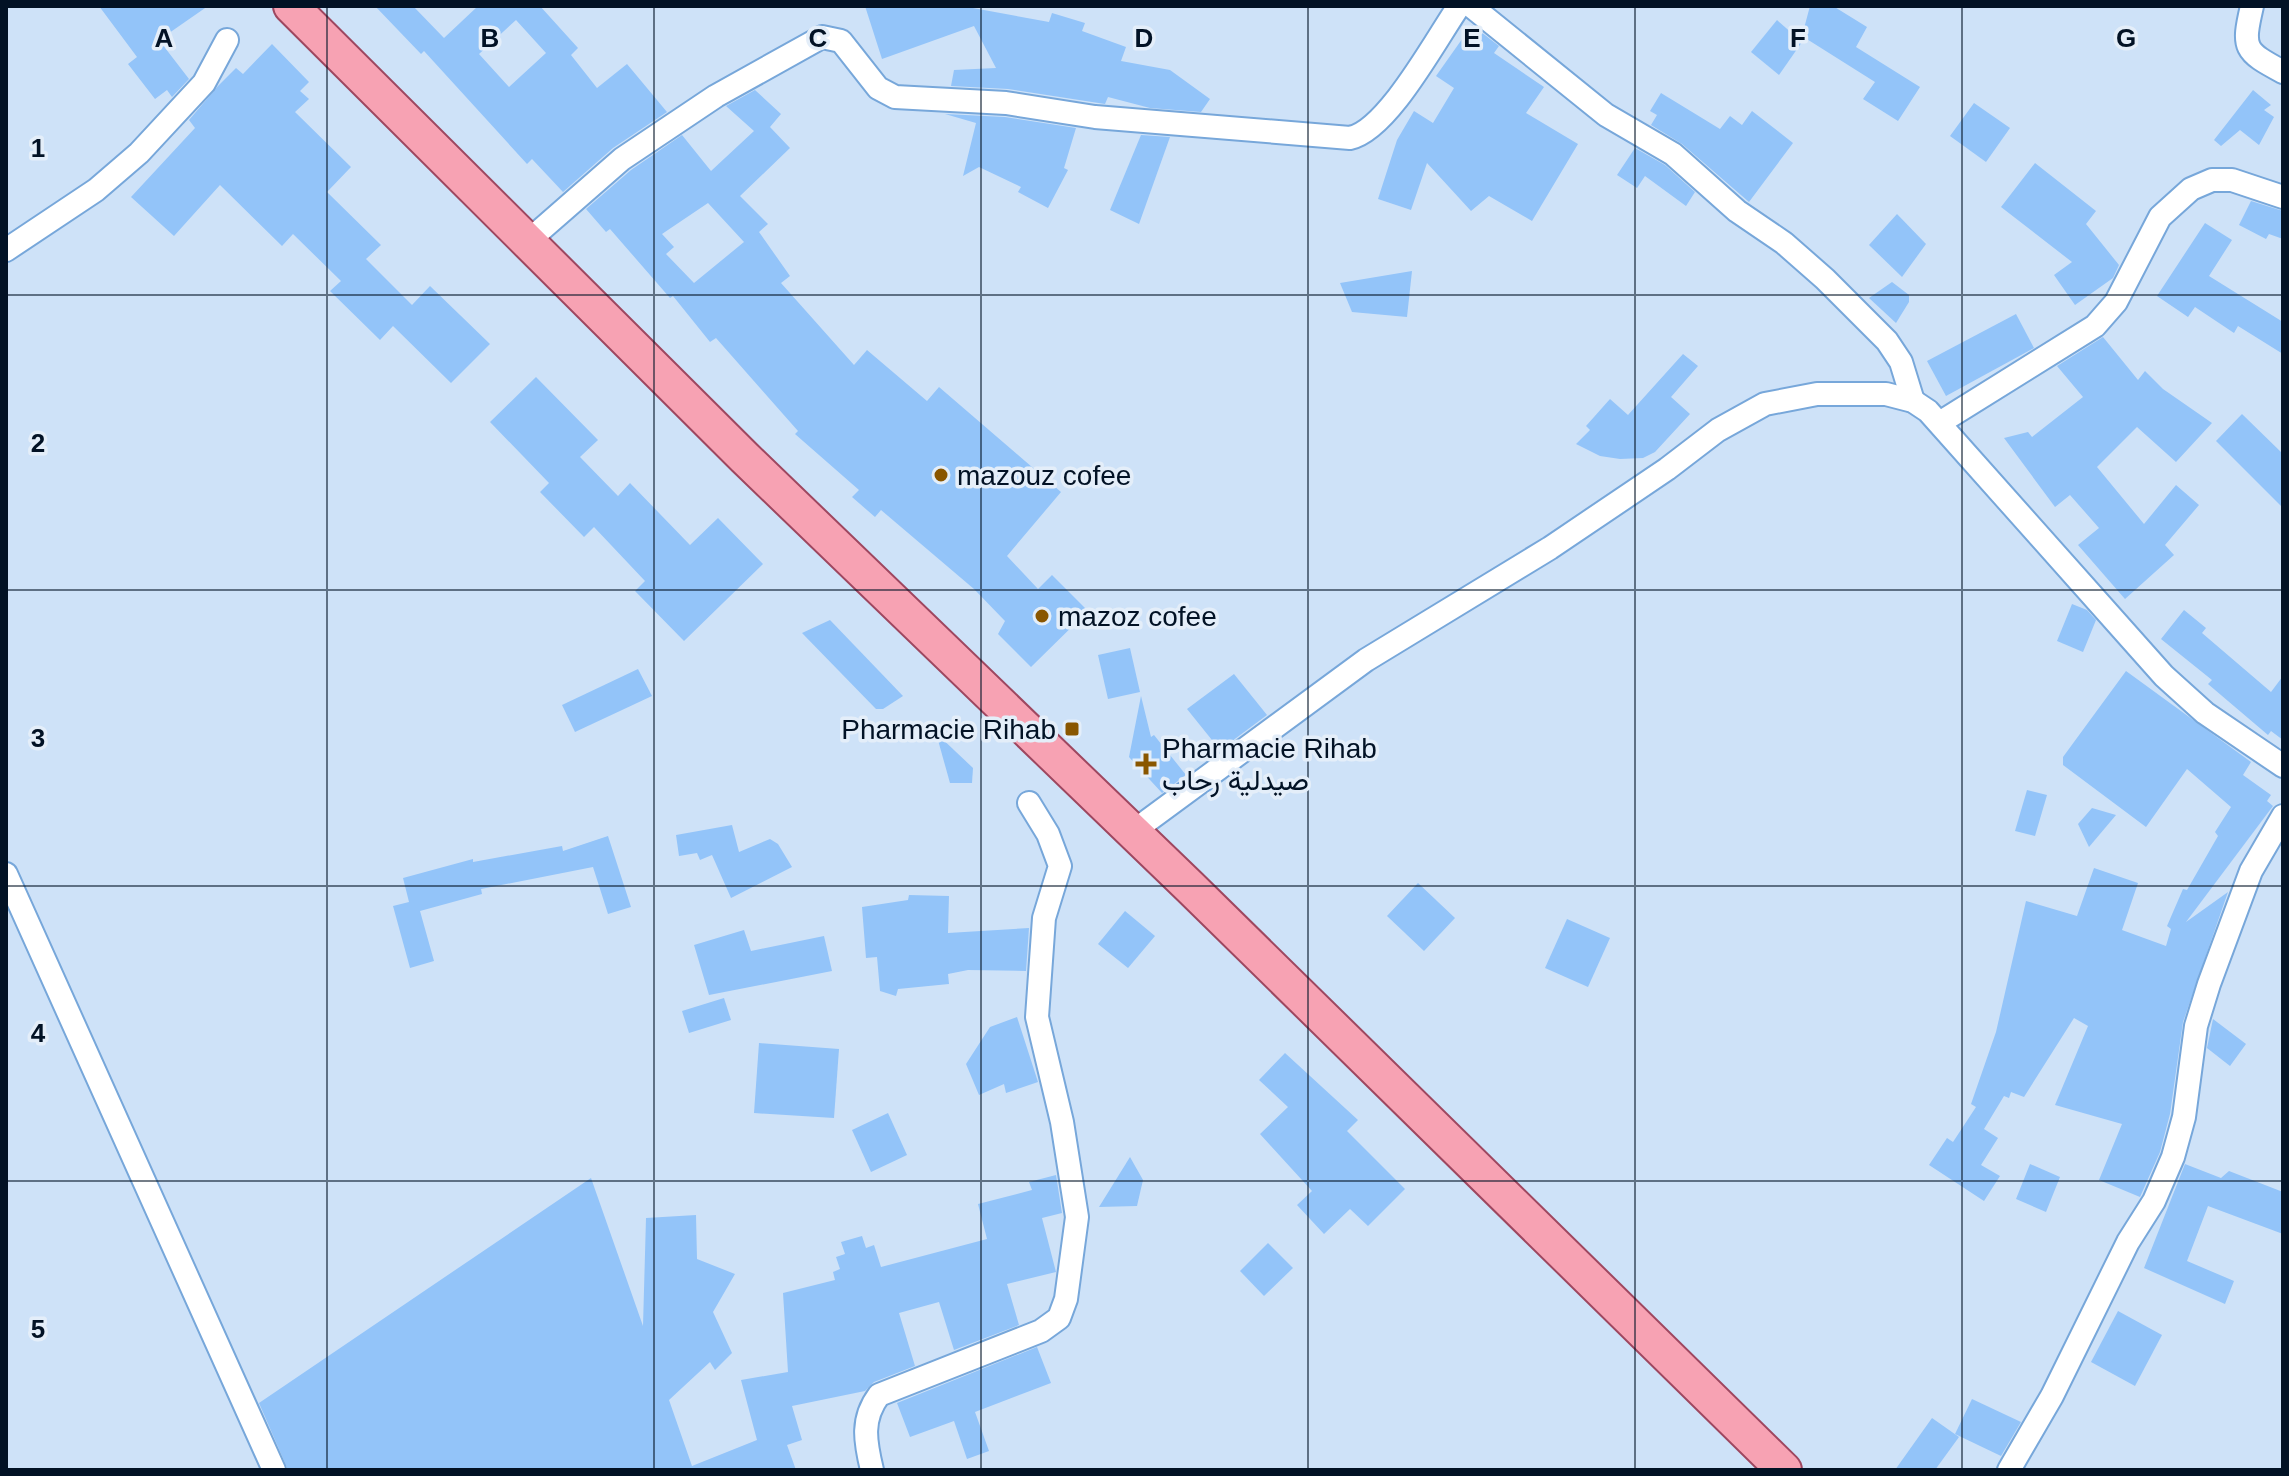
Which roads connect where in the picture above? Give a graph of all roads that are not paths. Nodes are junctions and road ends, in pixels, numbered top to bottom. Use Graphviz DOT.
graph roads {
  1 [pos="291,6"];
  2 [pos="1459,6"];
  3 [pos="1471,6"];
  4 [pos="2252,6"];
  5 [pos="227,40"];
  6 [pos="2283,72"];
  7 [pos="2283,197"];
  8 [pos="527,242"];
  9 [pos="6,250"];
  10 [pos="1913,401"];
  11 [pos="1941,422"];
  12 [pos="2283,766"];
  13 [pos="1029,803"];
  14 [pos="2283,816"];
  15 [pos="1131,833"];
  16 [pos="6,874"];
  17 [pos="274,1470"];
  18 [pos="872,1470"];
  19 [pos="1784,1470"];
  20 [pos="2009,1470"];
  1 -- 8 [label="main road"];
  2 -- 8 [label="street"];
  3 -- 10 [label="street"];
  4 -- 6 [label="street"];
  5 -- 9 [label="street"];
  7 -- 11 [label="street"];
  8 -- 15 [label="main road"];
  10 -- 11 [label="street"];
  10 -- 15 [label="street"];
  11 -- 12 [label="street"];
  13 -- 18 [label="street"];
  14 -- 20 [label="street"];
  15 -- 19 [label="main road"];
  16 -- 17 [label="street"];
}
